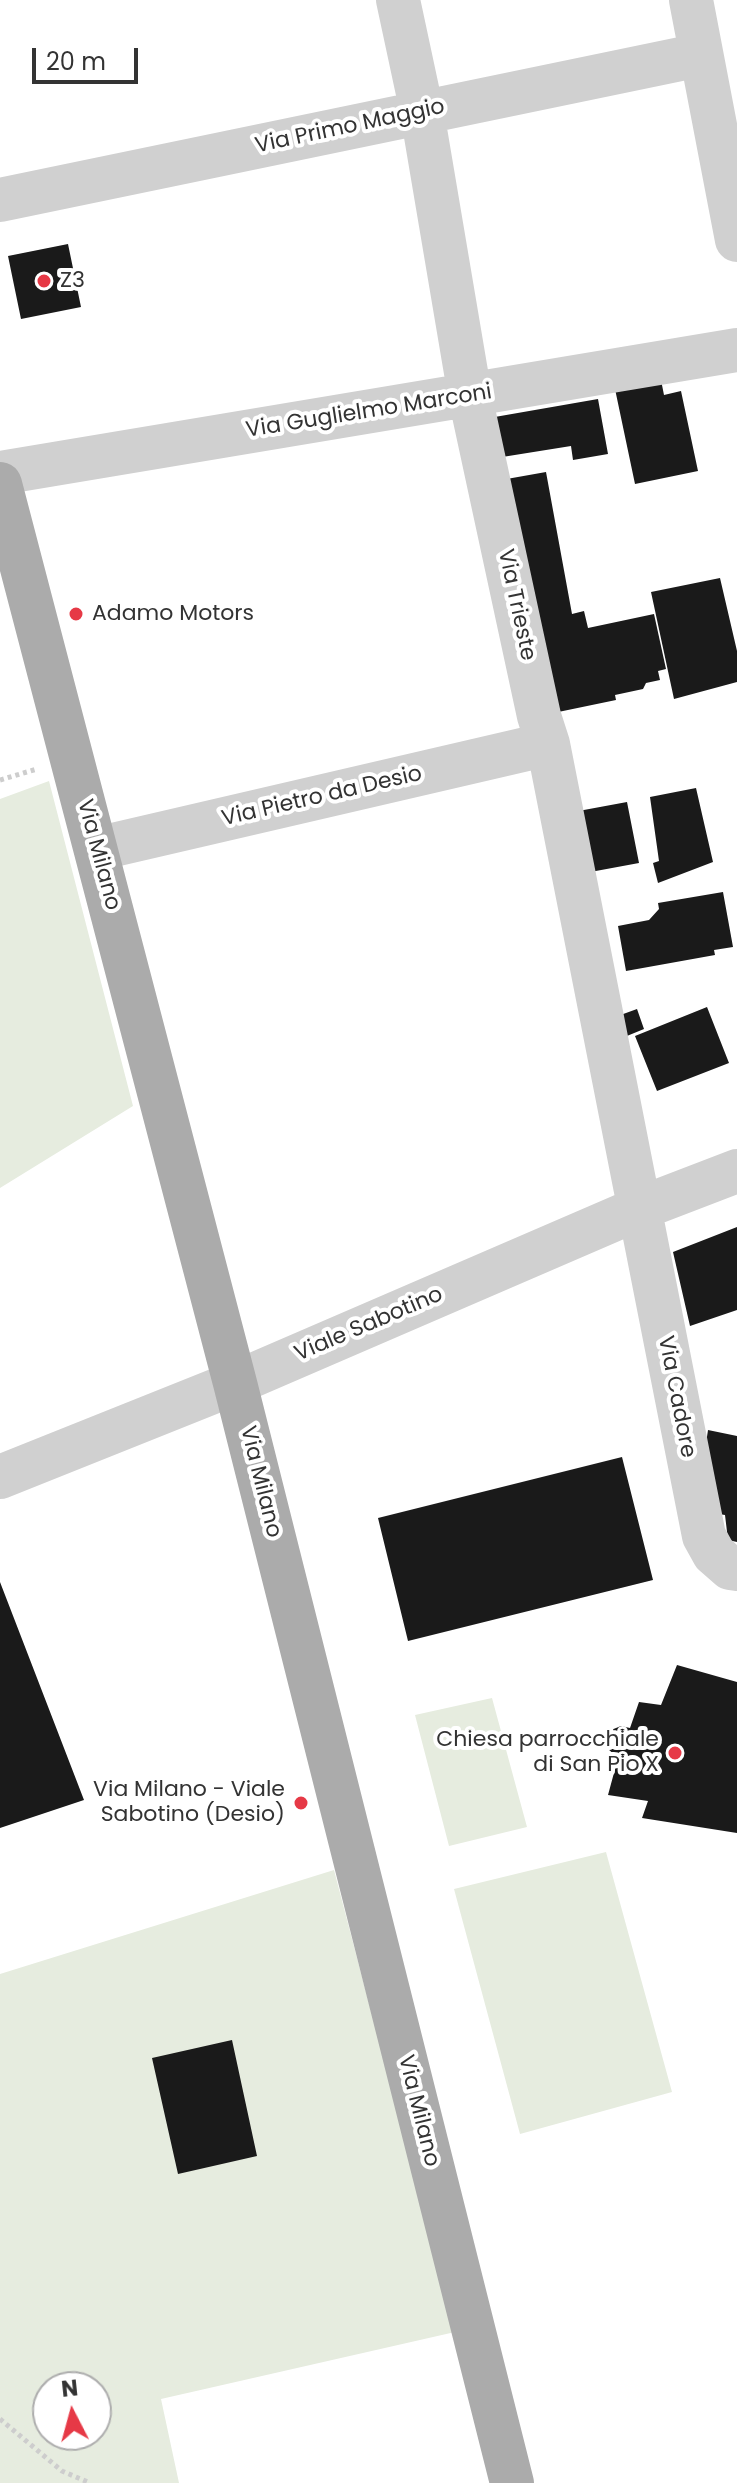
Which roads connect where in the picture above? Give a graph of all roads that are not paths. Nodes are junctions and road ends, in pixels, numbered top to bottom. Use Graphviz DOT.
graph roads {
  1 [pos="398,0"];
  2 [pos="691,0"];
  3 [pos="700,55"];
  4 [pos="422,112"];
  5 [pos="0,200"];
  6 [pos="737,240"];
  7 [pos="737,350"];
  8 [pos="470,396"];
  9 [pos="0,473"];
  10 [pos="0,484"];
  11 [pos="548,744"];
  12 [pos="96,849"];
  13 [pos="737,1171"];
  14 [pos="638,1209"];
  15 [pos="235,1383"];
  16 [pos="0,1477"];
  17 [pos="737,1569"];
  18 [pos="512,2483"];
  1 -- 4 [label="street, Via Trieste"];
  2 -- 3 [label="street"];
  3 -- 4 [label="street, Via Primo Maggio"];
  3 -- 6 [label="street"];
  4 -- 5 [label="street, Via Primo Maggio"];
  4 -- 8 [label="street, Via Trieste"];
  7 -- 8 [label="street, Via Guglielmo Marconi"];
  8 -- 9 [label="street, Via Guglielmo Marconi"];
  8 -- 11 [label="street, Via Trieste"];
  10 -- 12 [label="main road, Via Milano"];
  11 -- 12 [label="street, Via Pietro da Desio"];
  11 -- 14 [label="street, Via Trieste"];
  12 -- 15 [label="main road, Via Milano"];
  13 -- 14 [label="street, Viale Sabotino"];
  14 -- 15 [label="street, Viale Sabotino"];
  14 -- 17 [label="street, Via Cadore"];
  15 -- 16 [label="street, Viale Sabotino"];
  15 -- 18 [label="main road, Via Milano"];
}
